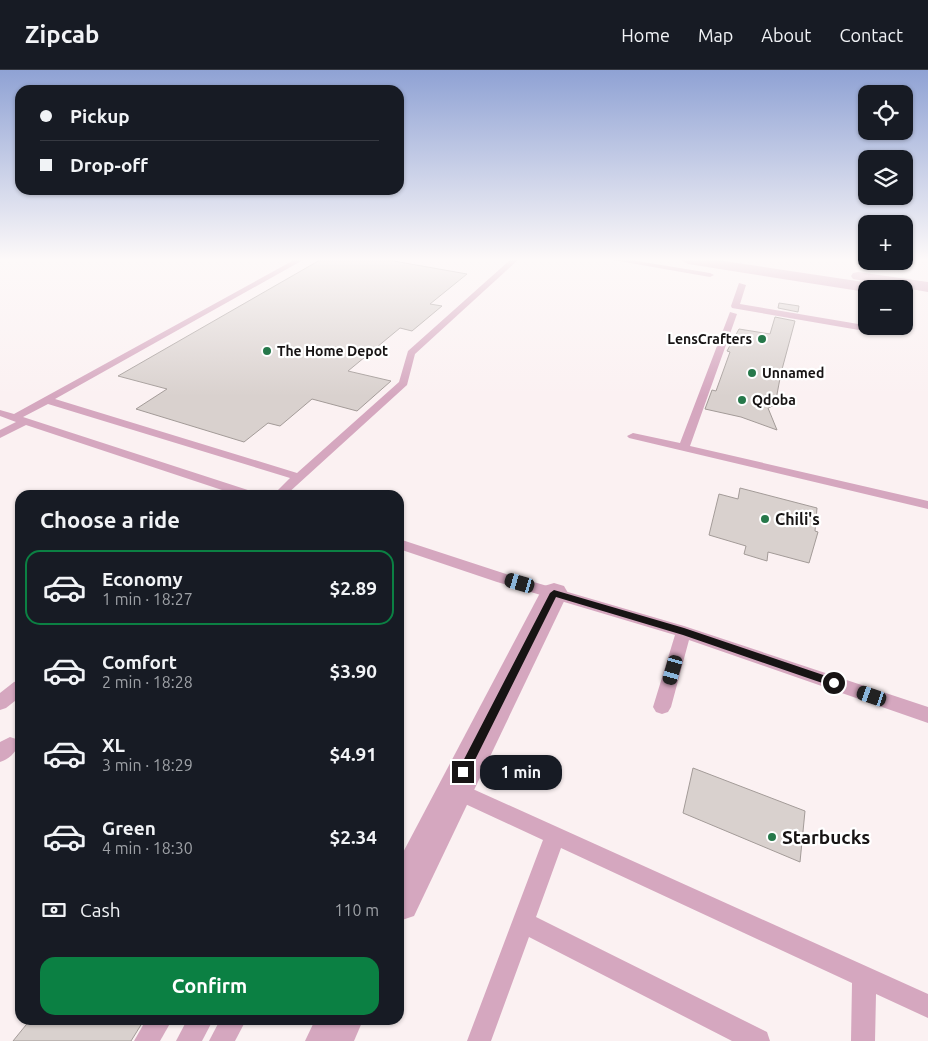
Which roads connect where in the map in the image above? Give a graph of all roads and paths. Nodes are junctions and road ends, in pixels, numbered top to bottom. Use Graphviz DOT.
graph roads {
  1 [pos="218,305"];
  2 [pos="464,305"];
  3 [pos="736,305"];
  4 [pos="733,314"];
  5 [pos="858,327"];
  6 [pos="47,400"];
  7 [pos="0,413"];
  8 [pos="20,420"];
  9 [pos="0,435"];
  10 [pos="633,436"];
  11 [pos="684,448"];
  12 [pos="299,477"];
  13 [pos="234,490"];
  14 [pos="285,490"];
  15 [pos="928,505"];
  16 [pos="404,546"];
  17 [pos="554,593"];
  18 [pos="684,632"];
  19 [pos="15,691"];
  20 [pos="0,703"];
  21 [pos="662,707"];
  22 [pos="928,715"];
  23 [pos="455,790"];
  24 [pos="555,836"];
  25 [pos="404,891"];
  26 [pos="523,922"];
  27 [pos="864,977"];
  28 [pos="928,1006"];
  29 [pos="157,1025"];
  30 [pos="198,1025"];
  31 [pos="231,1025"];
  32 [pos="337,1025"];
  33 [pos="146,1041"];
  34 [pos="188,1041"];
  35 [pos="221,1041"];
  36 [pos="329,1041"];
  37 [pos="479,1041"];
  38 [pos="758,1041"];
  39 [pos="863,1041"];
  1 -- 6 [label="lane"];
  2 -- 12 [label="lane"];
  3 -- 5 [label="lane"];
  4 -- 11 [label="lane"];
  6 -- 8 [label="lane"];
  6 -- 12 [label="lane"];
  7 -- 8 [label="lane"];
  8 -- 9 [label="lane"];
  8 -- 13 [label="lane"];
  10 -- 11 [label="lane"];
  11 -- 15 [label="lane"];
  12 -- 14 [label="lane"];
  16 -- 17 [label="lane"];
  17 -- 18 [label="lane"];
  17 -- 23 [label="street"];
  18 -- 21 [label="lane"];
  18 -- 22 [label="lane"];
  19 -- 20 [label="lane"];
  23 -- 24 [label="lane"];
  23 -- 25 [label="street"];
  24 -- 26 [label="lane"];
  24 -- 27 [label="lane"];
  26 -- 37 [label="lane"];
  26 -- 38 [label="lane"];
  27 -- 28 [label="lane"];
  27 -- 39 [label="lane"];
  29 -- 33 [label="lane"];
  30 -- 34 [label="lane"];
  31 -- 35 [label="lane"];
  32 -- 36 [label="street"];
}
